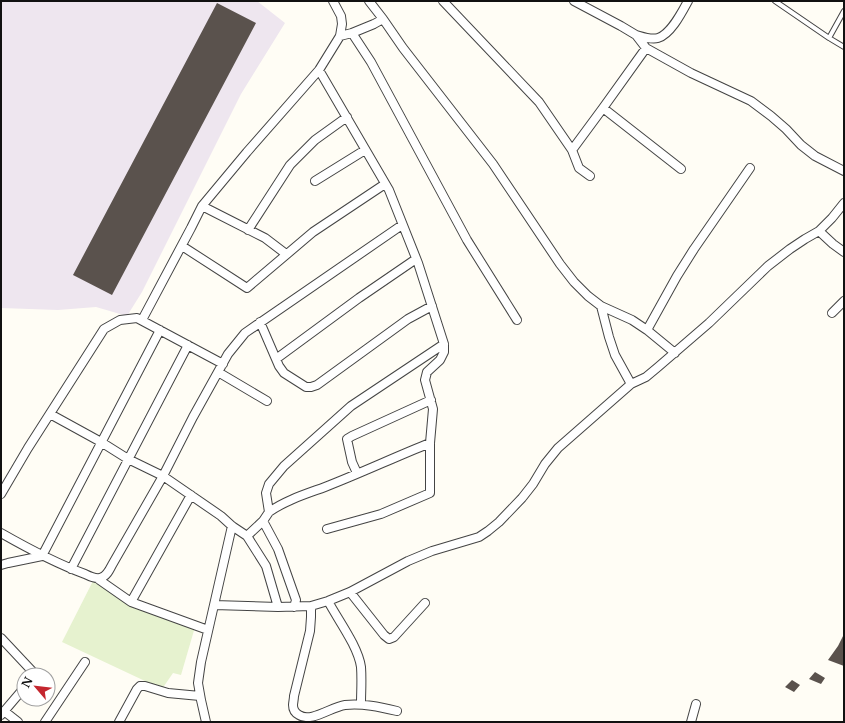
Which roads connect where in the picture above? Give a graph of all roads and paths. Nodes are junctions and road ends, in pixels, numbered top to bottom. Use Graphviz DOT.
graph roads {
  1 [pos="333,1"];
  2 [pos="369,1"];
  3 [pos="442,1"];
  4 [pos="574,1"];
  5 [pos="688,1"];
  6 [pos="775,1"];
  7 [pos="844,11"];
  8 [pos="383,20"];
  9 [pos="352,33"];
  10 [pos="636,35"];
  11 [pos="340,36"];
  12 [pos="829,38"];
  13 [pos="844,47"];
  14 [pos="646,48"];
  15 [pos="318,70"];
  16 [pos="603,108"];
  17 [pos="347,117"];
  18 [pos="365,150"];
  19 [pos="572,150"];
  20 [pos="750,168"];
  21 [pos="681,169"];
  22 [pos="844,171"];
  23 [pos="590,176"];
  24 [pos="315,181"];
  25 [pos="385,184"];
  26 [pos="844,203"];
  27 [pos="202,206"];
  28 [pos="402,225"];
  29 [pos="248,230"];
  30 [pos="819,231"];
  31 [pos="182,246"];
  32 [pos="844,252"];
  33 [pos="286,254"];
  34 [pos="416,259"];
  35 [pos="844,301"];
  36 [pos="432,306"];
  37 [pos="601,306"];
  38 [pos="832,313"];
  39 [pos="142,320"];
  40 [pos="517,320"];
  41 [pos="260,322"];
  42 [pos="160,330"];
  43 [pos="648,330"];
  44 [pos="444,344"];
  45 [pos="188,345"];
  46 [pos="675,353"];
  47 [pos="276,359"];
  48 [pos="220,368"];
  49 [pos="631,384"];
  50 [pos="431,400"];
  51 [pos="267,401"];
  52 [pos="50,414"];
  53 [pos="101,442"];
  54 [pos="430,443"];
  55 [pos="128,459"];
  56 [pos="357,473"];
  57 [pos="163,476"];
  58 [pos="1,494"];
  59 [pos="192,495"];
  60 [pos="269,512"];
  61 [pos="263,521"];
  62 [pos="232,526"];
  63 [pos="327,529"];
  64 [pos="1,533"];
  65 [pos="247,536"];
  66 [pos="42,556"];
  67 [pos="1,565"];
  68 [pos="71,569"];
  69 [pos="98,579"];
  70 [pos="350,592"];
  71 [pos="328,601"];
  72 [pos="131,602"];
  73 [pos="425,603"];
  74 [pos="214,605"];
  75 [pos="311,606"];
  76 [pos="278,607"];
  77 [pos="294,607"];
  78 [pos="208,630"];
  79 [pos="1,638"];
  80 [pos="85,662"];
  81 [pos="28,667"];
  82 [pos="200,696"];
  83 [pos="16,698"];
  84 [pos="361,704"];
  85 [pos="696,704"];
  86 [pos="397,711"];
  87 [pos="3,713"];
  88 [pos="18,722"];
  89 [pos="45,722"];
  90 [pos="119,722"];
  91 [pos="206,722"];
  92 [pos="692,722"];
  1 -- 11 [label="street"];
  2 -- 8 [label="street"];
  3 -- 19 [label="street"];
  4 -- 10 [label="street"];
  5 -- 10 [label="street"];
  6 -- 12 [label="lane"];
  7 -- 12 [label="lane"];
  8 -- 9 [label="street"];
  8 -- 37 [label="street"];
  9 -- 11 [label="street"];
  9 -- 40 [label="street"];
  10 -- 14 [label="street"];
  11 -- 15 [label="street"];
  12 -- 13 [label="lane"];
  14 -- 16 [label="street"];
  14 -- 22 [label="street"];
  15 -- 17 [label="street"];
  15 -- 27 [label="street"];
  16 -- 19 [label="street"];
  16 -- 21 [label="street"];
  17 -- 18 [label="street"];
  17 -- 29 [label="street"];
  18 -- 24 [label="street"];
  18 -- 25 [label="street"];
  19 -- 23 [label="street"];
  20 -- 43 [label="street"];
  25 -- 28 [label="street"];
  25 -- 33 [label="street"];
  26 -- 30 [label="street"];
  27 -- 29 [label="street"];
  27 -- 31 [label="street"];
  28 -- 34 [label="street"];
  28 -- 41 [label="street"];
  29 -- 33 [label="street"];
  30 -- 32 [label="street"];
  30 -- 46 [label="street"];
  31 -- 33 [label="street"];
  31 -- 39 [label="street"];
  34 -- 36 [label="street"];
  34 -- 47 [label="street"];
  35 -- 38 [label="street"];
  36 -- 44 [label="street"];
  36 -- 47 [label="street"];
  37 -- 43 [label="street"];
  37 -- 49 [label="street"];
  39 -- 42 [label="street"];
  39 -- 52 [label="street"];
  41 -- 47 [label="street"];
  41 -- 48 [label="street"];
  42 -- 45 [label="street"];
  42 -- 53 [label="street"];
  43 -- 46 [label="street"];
  44 -- 50 [label="street"];
  44 -- 60 [label="street"];
  45 -- 48 [label="street"];
  45 -- 55 [label="street"];
  46 -- 49 [label="street"];
  48 -- 51 [label="street"];
  48 -- 57 [label="street"];
  49 -- 70 [label="street"];
  50 -- 54 [label="street"];
  50 -- 56 [label="street"];
  52 -- 53 [label="street"];
  52 -- 58 [label="street"];
  53 -- 55 [label="street"];
  53 -- 66 [label="street"];
  54 -- 56 [label="street"];
  54 -- 63 [label="street"];
  55 -- 57 [label="street"];
  55 -- 68 [label="street"];
  56 -- 60 [label="street"];
  57 -- 59 [label="street"];
  57 -- 69 [label="street"];
  59 -- 62 [label="street"];
  59 -- 72 [label="street"];
  60 -- 61 [label="street"];
  61 -- 65 [label="street"];
  61 -- 77 [label="street"];
  62 -- 65 [label="street"];
  62 -- 74 [label="street"];
  64 -- 66 [label="street"];
  65 -- 76 [label="street"];
  66 -- 67 [label="street"];
  66 -- 68 [label="street"];
  68 -- 69 [label="street"];
  69 -- 72 [label="street"];
  70 -- 71 [label="street"];
  70 -- 73 [label="street"];
  71 -- 75 [label="street"];
  71 -- 84 [label="street"];
  72 -- 78 [label="street"];
  74 -- 76 [label="street"];
  74 -- 78 [label="street"];
  75 -- 77 [label="street"];
  75 -- 84 [label="street"];
  76 -- 77 [label="street"];
  78 -- 82 [label="street"];
  79 -- 81 [label="street"];
  80 -- 89 [label="street"];
  82 -- 90 [label="street"];
  82 -- 91 [label="street"];
  83 -- 87 [label="street"];
  84 -- 86 [label="street"];
  85 -- 92 [label="street"];
  87 -- 88 [label="street"];
}
